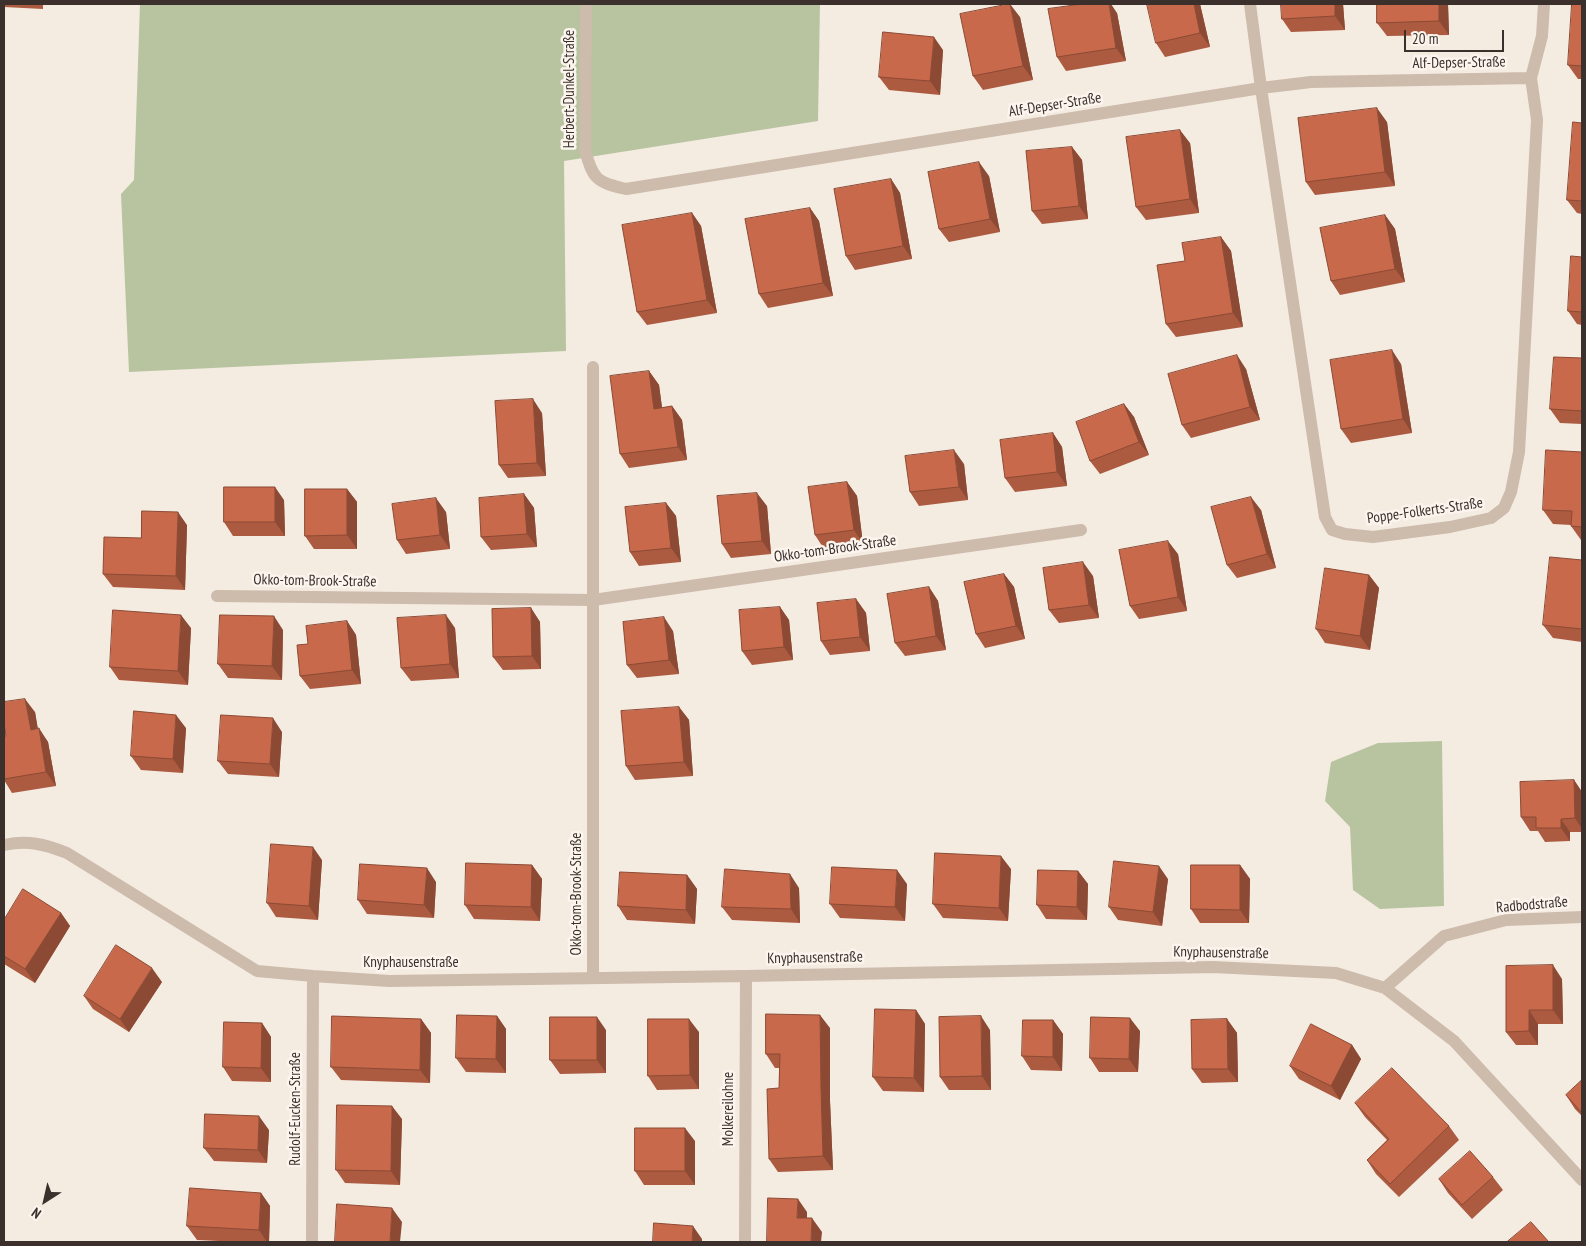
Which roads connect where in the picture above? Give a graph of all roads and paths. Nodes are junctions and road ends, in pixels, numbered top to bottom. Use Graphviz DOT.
graph roads {
  1 [pos="586,4"];
  2 [pos="1250,4"];
  3 [pos="1544,4"];
  4 [pos="1531,78"];
  5 [pos="1261,88"];
  6 [pos="591,173"];
  7 [pos="593,367"];
  8 [pos="1081,530"];
  9 [pos="217,596"];
  10 [pos="593,600"];
  11 [pos="4,845"];
  12 [pos="1582,917"];
  13 [pos="313,976"];
  14 [pos="746,976"];
  15 [pos="593,977"];
  16 [pos="1385,988"];
  17 [pos="1582,1180"];
  18 [pos="312,1242"];
  19 [pos="745,1242"];
  1 -- 6 [label="street, Herbert-Dunkel-Straße"];
  2 -- 5 [label="street"];
  3 -- 4 [label="street"];
  4 -- 5 [label="street, Alf-Depser-Straße"];
  4 -- 5 [label="street, Poppe-Folkerts-Straße"];
  5 -- 6 [label="street, Alf-Depser-Straße"];
  7 -- 10 [label="street, Okko-tom-Brook-Straße"];
  8 -- 10 [label="street, Okko-tom-Brook-Straße"];
  9 -- 10 [label="street, Okko-tom-Brook-Straße"];
  10 -- 15 [label="street, Okko-tom-Brook-Straße"];
  11 -- 13 [label="street, Knyphausenstraße"];
  12 -- 16 [label="street, Radbodstraße"];
  13 -- 15 [label="street, Knyphausenstraße"];
  13 -- 18 [label="street, Rudolf-Eucken-Straße"];
  14 -- 15 [label="street, Knyphausenstraße"];
  14 -- 16 [label="street, Knyphausenstraße"];
  14 -- 19 [label="street, Molkereilohne"];
  16 -- 17 [label="street, Knyphausenstraße"];
}
